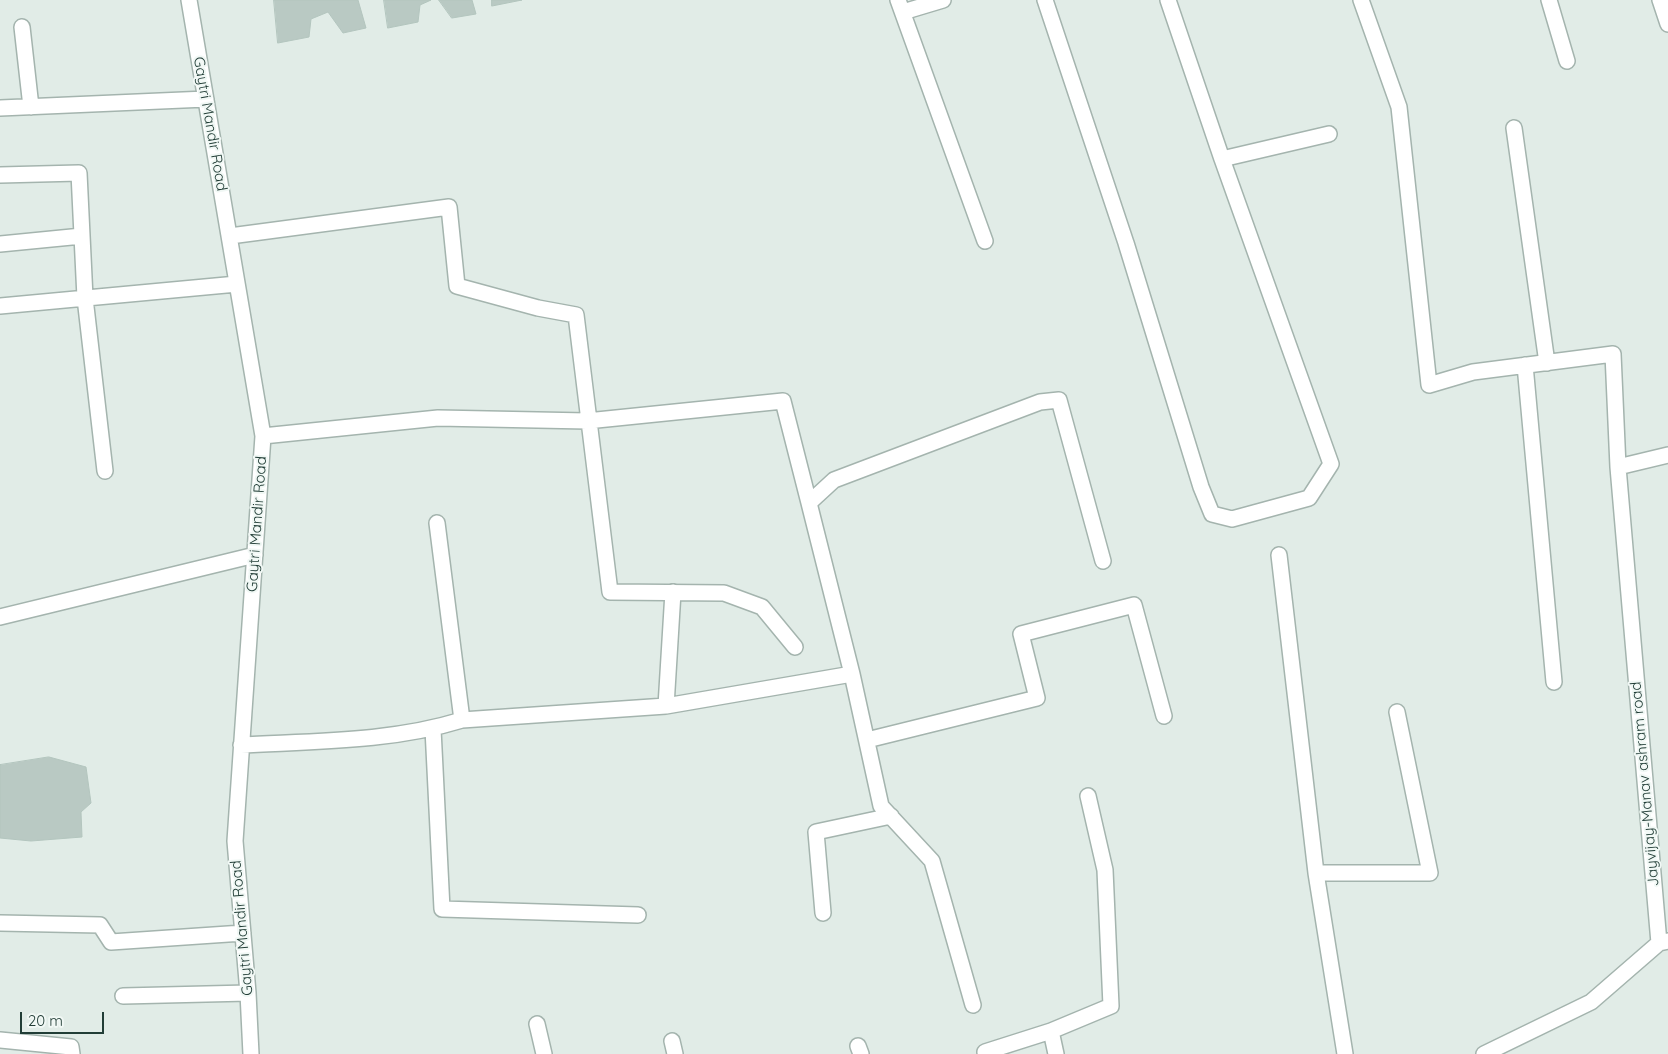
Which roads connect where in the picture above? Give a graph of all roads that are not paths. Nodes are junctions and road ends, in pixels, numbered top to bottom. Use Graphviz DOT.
graph roads {
  1 [pos="189,0"];
  2 [pos="943,0"];
  3 [pos="1045,0"];
  4 [pos="1168,0"];
  5 [pos="1361,0"];
  6 [pos="1549,0"];
  7 [pos="1660,0"];
  8 [pos="900,6"];
  9 [pos="1668,24"];
  10 [pos="22,27"];
  11 [pos="1568,62"];
  12 [pos="206,99"];
  13 [pos="31,107"];
  14 [pos="0,108"];
  15 [pos="1514,128"];
  16 [pos="1329,134"];
  17 [pos="1222,159"];
  18 [pos="0,175"];
  19 [pos="82,236"];
  20 [pos="230,236"];
  21 [pos="985,241"];
  22 [pos="0,244"];
  23 [pos="237,284"];
  24 [pos="85,298"];
  25 [pos="0,306"];
  26 [pos="1547,362"];
  27 [pos="1525,365"];
  28 [pos="587,421"];
  29 [pos="263,436"];
  30 [pos="1668,455"];
  31 [pos="1618,467"];
  32 [pos="104,471"];
  33 [pos="808,503"];
  34 [pos="436,523"];
  35 [pos="254,555"];
  36 [pos="1278,555"];
  37 [pos="1103,561"];
  38 [pos="673,592"];
  39 [pos="0,617"];
  40 [pos="795,647"];
  41 [pos="852,674"];
  42 [pos="1554,682"];
  43 [pos="666,706"];
  44 [pos="1397,712"];
  45 [pos="1164,716"];
  46 [pos="462,720"];
  47 [pos="433,729"];
  48 [pos="867,740"];
  49 [pos="242,745"];
  50 [pos="1088,796"];
  51 [pos="891,816"];
  52 [pos="1316,873"];
  53 [pos="823,913"];
  54 [pos="638,915"];
  55 [pos="0,923"];
  56 [pos="243,933"];
  57 [pos="1663,942"];
  58 [pos="248,993"];
  59 [pos="123,996"];
  60 [pos="973,1005"];
  61 [pos="537,1024"];
  62 [pos="1050,1031"];
  63 [pos="0,1040"];
  64 [pos="985,1052"];
  65 [pos="72,1054"];
  66 [pos="250,1054"];
  67 [pos="544,1054"];
  68 [pos="1056,1054"];
  69 [pos="1345,1054"];
  70 [pos="1484,1054"];
  1 -- 12 [label="street, Gaytri Mandir Road"];
  2 -- 8 [label="street"];
  3 -- 17 [label="street"];
  4 -- 17 [label="street"];
  5 -- 27 [label="street"];
  6 -- 11 [label="street"];
  7 -- 9 [label="street"];
  8 -- 21 [label="street"];
  10 -- 13 [label="street"];
  12 -- 13 [label="street"];
  12 -- 20 [label="street, Gaytri Mandir Road"];
  13 -- 14 [label="street"];
  15 -- 26 [label="street"];
  16 -- 17 [label="street"];
  18 -- 19 [label="street"];
  19 -- 22 [label="street"];
  19 -- 24 [label="street"];
  20 -- 23 [label="street, Gaytri Mandir Road"];
  20 -- 28 [label="street"];
  23 -- 24 [label="street"];
  23 -- 29 [label="street, Gaytri Mandir Road"];
  24 -- 25 [label="street"];
  24 -- 32 [label="street"];
  26 -- 27 [label="street"];
  26 -- 31 [label="street, Jayvijay-Manav ashram road"];
  27 -- 42 [label="street"];
  28 -- 29 [label="street"];
  28 -- 33 [label="street"];
  28 -- 38 [label="street"];
  29 -- 35 [label="street, Gaytri Mandir Road"];
  30 -- 31 [label="street"];
  31 -- 57 [label="street, Jayvijay-Manav ashram road"];
  33 -- 37 [label="street"];
  33 -- 41 [label="street"];
  34 -- 46 [label="street"];
  35 -- 39 [label="street"];
  35 -- 49 [label="street, Gaytri Mandir Road"];
  36 -- 52 [label="street"];
  38 -- 40 [label="street"];
  38 -- 43 [label="street"];
  41 -- 43 [label="street"];
  41 -- 48 [label="street"];
  43 -- 46 [label="street"];
  44 -- 52 [label="street"];
  45 -- 48 [label="street"];
  46 -- 47 [label="street"];
  47 -- 49 [label="street"];
  47 -- 54 [label="street"];
  48 -- 51 [label="street"];
  49 -- 56 [label="street, Gaytri Mandir Road"];
  50 -- 62 [label="street"];
  51 -- 53 [label="street"];
  51 -- 60 [label="street"];
  52 -- 69 [label="street"];
  55 -- 56 [label="street"];
  56 -- 58 [label="street, Gaytri Mandir Road"];
  57 -- 70 [label="street, Jayvijay-Manav ashram road"];
  58 -- 59 [label="street"];
  58 -- 66 [label="street, Gaytri Mandir Road"];
  61 -- 67 [label="street"];
  62 -- 64 [label="street"];
  62 -- 68 [label="street"];
  63 -- 65 [label="street"];
}
